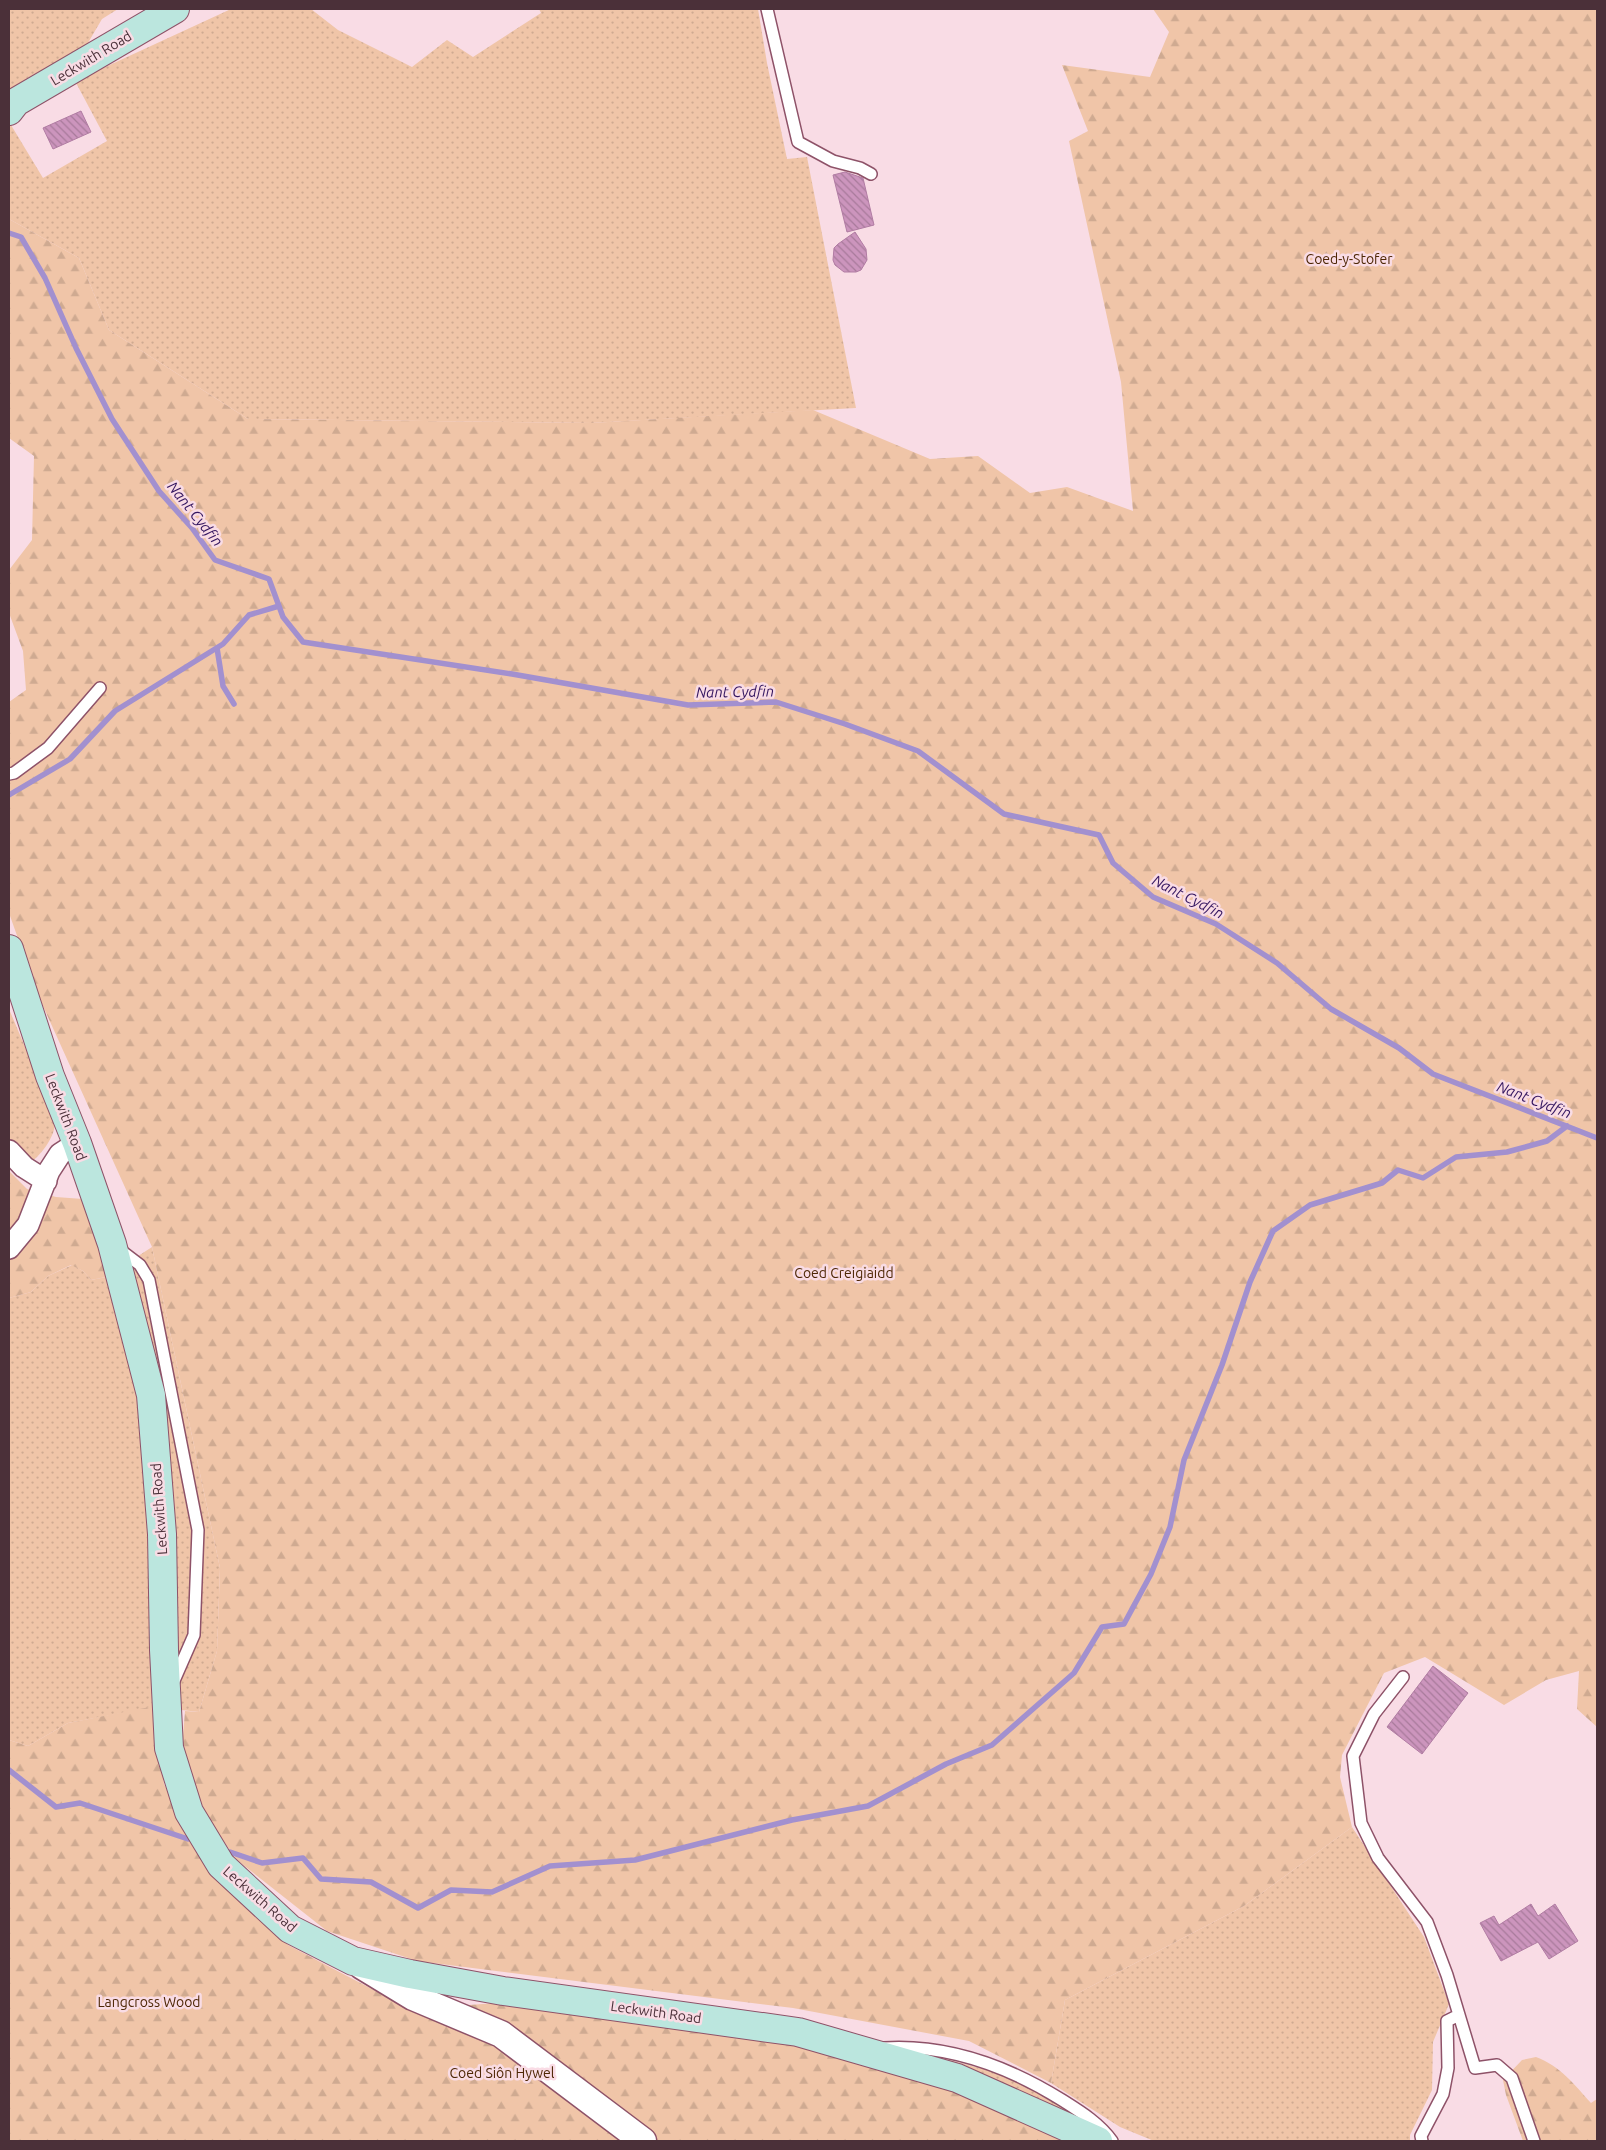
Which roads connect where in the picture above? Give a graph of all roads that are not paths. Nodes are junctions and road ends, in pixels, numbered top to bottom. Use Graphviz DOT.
graph roads {
  1 [pos="175,9"];
  2 [pos="766,9"];
  3 [pos="9,110"];
  4 [pos="871,174"];
  5 [pos="100,688"];
  6 [pos="9,774"];
  7 [pos="9,949"];
  8 [pos="13,982"];
  9 [pos="78,1143"];
  10 [pos="9,1152"];
  11 [pos="46,1181"];
  12 [pos="112,1244"];
  13 [pos="9,1248"];
  14 [pos="1403,1677"];
  15 [pos="167,1696"];
  16 [pos="353,1961"];
  17 [pos="1459,2015"];
  18 [pos="860,2049"];
  19 [pos="643,2141"];
  20 [pos="1098,2141"];
  21 [pos="1112,2141"];
  22 [pos="1422,2141"];
  23 [pos="1534,2141"];
  1 -- 3 [label="main road, Leckwith Road"];
  2 -- 4 [label="lane"];
  5 -- 6 [label="lane"];
  7 -- 8 [label="main road, Leckwith Road"];
  8 -- 9 [label="main road, Leckwith Road"];
  9 -- 11 [label="street"];
  9 -- 12 [label="main road, Leckwith Road"];
  10 -- 11 [label="street"];
  11 -- 13 [label="street"];
  12 -- 15 [label="main road, Leckwith Road"];
  12 -- 15 [label="lane"];
  14 -- 17 [label="lane"];
  15 -- 16 [label="main road, Leckwith Road"];
  16 -- 18 [label="main road, Leckwith Road"];
  16 -- 19 [label="street"];
  17 -- 22 [label="lane"];
  17 -- 23 [label="lane"];
  18 -- 20 [label="main road, Leckwith Road"];
  18 -- 21 [label="lane"];
}
